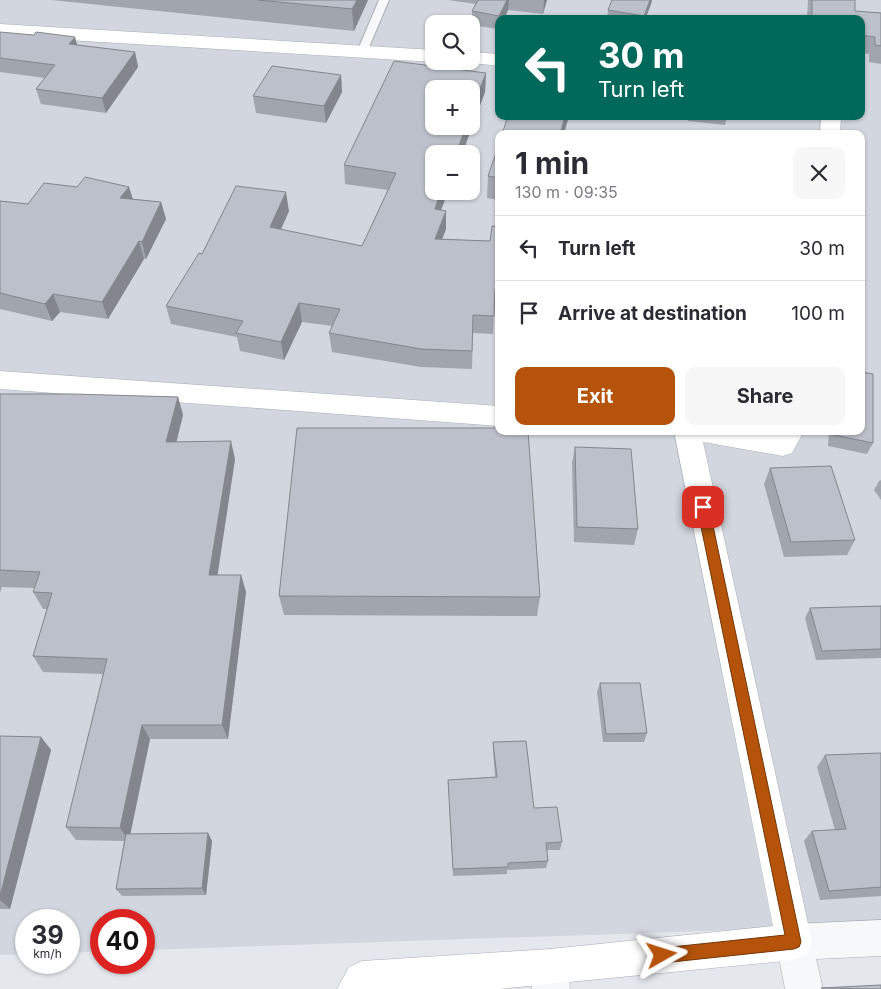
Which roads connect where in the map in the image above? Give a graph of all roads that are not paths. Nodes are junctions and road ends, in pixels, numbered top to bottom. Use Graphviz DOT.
graph roads {
  1 [pos="384,0"];
  2 [pos="0,30"];
  3 [pos="362,52"];
  4 [pos="425,56"];
  5 [pos="480,59"];
  6 [pos="495,60"];
  7 [pos="0,380"];
  8 [pos="495,416"];
  9 [pos="688,435"];
  10 [pos="719,435"];
  11 [pos="789,435"];
  12 [pos="881,938"];
  13 [pos="794,942"];
  14 [pos="551,978"];
  15 [pos="356,989"];
  16 [pos="804,989"];
  1 -- 3 [label="lane"];
  2 -- 3 [label="street"];
  3 -- 4 [label="street"];
  5 -- 6 [label="street"];
  7 -- 8 [label="street"];
  9 -- 13 [label="street"];
  10 -- 11 [label="street"];
  12 -- 13 [label="street"];
  13 -- 14 [label="street"];
  13 -- 16 [label="street"];
  14 -- 15 [label="street"];
}
